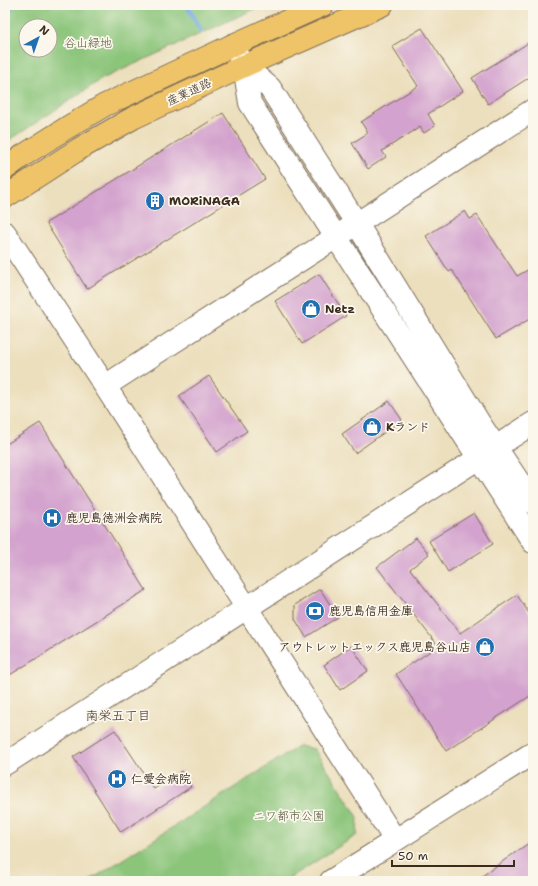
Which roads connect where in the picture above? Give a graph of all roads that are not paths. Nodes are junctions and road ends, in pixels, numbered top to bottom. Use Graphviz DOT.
graph roads {
  1 [pos="323,5"];
  2 [pos="382,5"];
  3 [pos="233,45"];
  4 [pos="244,66"];
  5 [pos="533,110"];
  6 [pos="5,169"];
  7 [pos="5,197"];
  8 [pos="357,224"];
  9 [pos="5,233"];
  10 [pos="336,237"];
  11 [pos="105,386"];
  12 [pos="533,424"];
  13 [pos="487,453"];
  14 [pos="533,503"];
  15 [pos="533,542"];
  16 [pos="246,608"];
  17 [pos="533,752"];
  18 [pos="5,764"];
  19 [pos="395,840"];
  20 [pos="331,881"];
  1 -- 3 [label="main road, 産業道路"];
  2 -- 4 [label="main road, 産業道路"];
  3 -- 4 [label="street"];
  3 -- 6 [label="main road, 産業道路"];
  4 -- 7 [label="main road, 産業道路"];
  4 -- 8 [label="street"];
  4 -- 10 [label="street"];
  5 -- 8 [label="street"];
  8 -- 10 [label="street"];
  8 -- 13 [label="street"];
  9 -- 11 [label="street"];
  10 -- 11 [label="street"];
  10 -- 13 [label="street"];
  11 -- 16 [label="street"];
  12 -- 13 [label="street"];
  13 -- 14 [label="street"];
  13 -- 15 [label="street"];
  13 -- 16 [label="street"];
  16 -- 18 [label="street"];
  16 -- 19 [label="street"];
  17 -- 19 [label="street"];
  19 -- 20 [label="street"];
}
